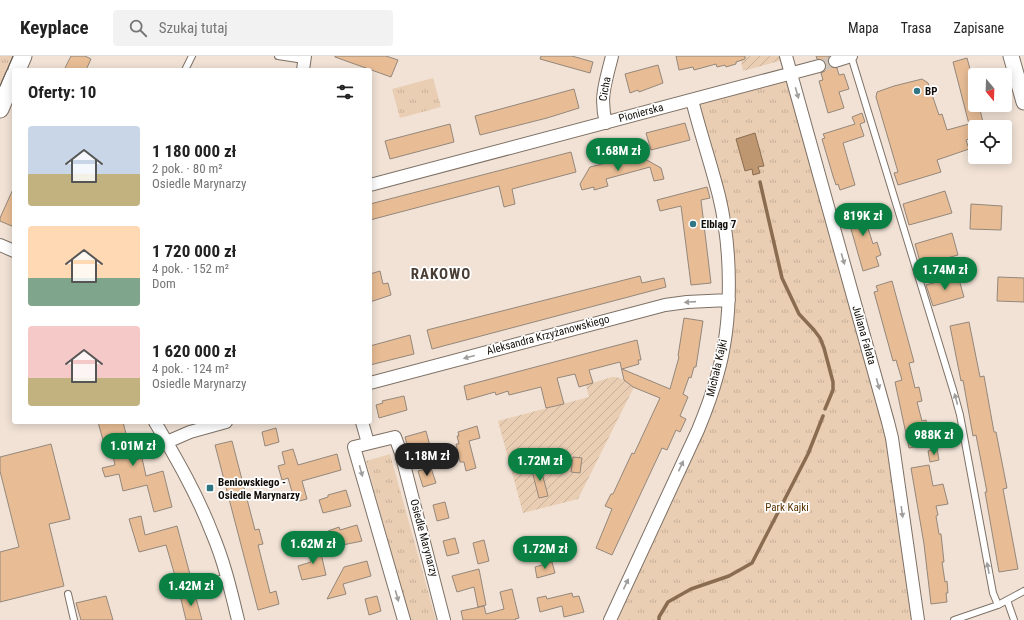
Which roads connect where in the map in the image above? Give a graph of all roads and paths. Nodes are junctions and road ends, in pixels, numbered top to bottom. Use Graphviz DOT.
graph roads {
  1 [pos="23,56"];
  2 [pos="192,56"];
  3 [pos="278,56"];
  4 [pos="612,56"];
  5 [pos="786,56"];
  6 [pos="851,56"];
  7 [pos="1011,56"];
  8 [pos="835,61"];
  9 [pos="304,62"];
  10 [pos="819,66"];
  11 [pos="18,68"];
  12 [pos="186,68"];
  13 [pos="791,74"];
  14 [pos="12,81"];
  15 [pos="692,100"];
  16 [pos="1024,102"];
  17 [pos="0,109"];
  18 [pos="606,123"];
  19 [pos="372,184"];
  20 [pos="0,245"];
  21 [pos="12,250"];
  22 [pos="729,300"];
  23 [pos="372,382"];
  24 [pos="156,424"];
  25 [pos="219,424"];
  26 [pos="363,424"];
  27 [pos="167,442"];
  28 [pos="368,444"];
  29 [pos="227,577"];
  30 [pos="1024,591"];
  31 [pos="174,592"];
  32 [pos="68,594"];
  33 [pos="1007,600"];
  34 [pos="998,605"];
  35 [pos="74,620"];
  36 [pos="238,620"];
  37 [pos="404,620"];
  38 [pos="444,620"];
  39 [pos="610,620"];
  40 [pos="918,620"];
  41 [pos="954,620"];
  42 [pos="1014,620"];
  1 -- 11 [label="main road"];
  2 -- 12 [label="lane"];
  3 -- 9 [label="lane"];
  4 -- 18 [label="street, Cicha"];
  5 -- 13 [label="street, Juliana Fałata"];
  6 -- 8 [label="street"];
  34 -- 6 [label="lane, one-way"];
  7 -- 16 [label="street"];
  10 -- 13 [label="street, Pionierska"];
  13 -- 15 [label="street, Pionierska"];
  13 -- 40 [label="street, Juliana Fałata, one-way"];
  14 -- 17 [label="main road"];
  15 -- 18 [label="street, Pionierska"];
  15 -- 22 [label="street, Michała Kajki"];
  18 -- 19 [label="street, Pionierska"];
  20 -- 21 [label="street"];
  22 -- 23 [label="street, Aleksandra Krzyżanowskiego, one-way"];
  39 -- 22 [label="street, Michała Kajki, one-way"];
  24 -- 27 [label="street"];
  25 -- 27 [label="street"];
  26 -- 28 [label="street"];
  27 -- 29 [label="street"];
  28 -- 37 [label="street, Osiedle Marynarzy, one-way"];
  28 -- 38 [label="street, Osiedle Marynarzy"];
  29 -- 31 [label="lane"];
  29 -- 36 [label="street"];
  30 -- 33 [label="lane"];
  32 -- 35 [label="lane"];
  33 -- 34 [label="lane"];
  33 -- 42 [label="lane"];
  34 -- 41 [label="lane"];
}
